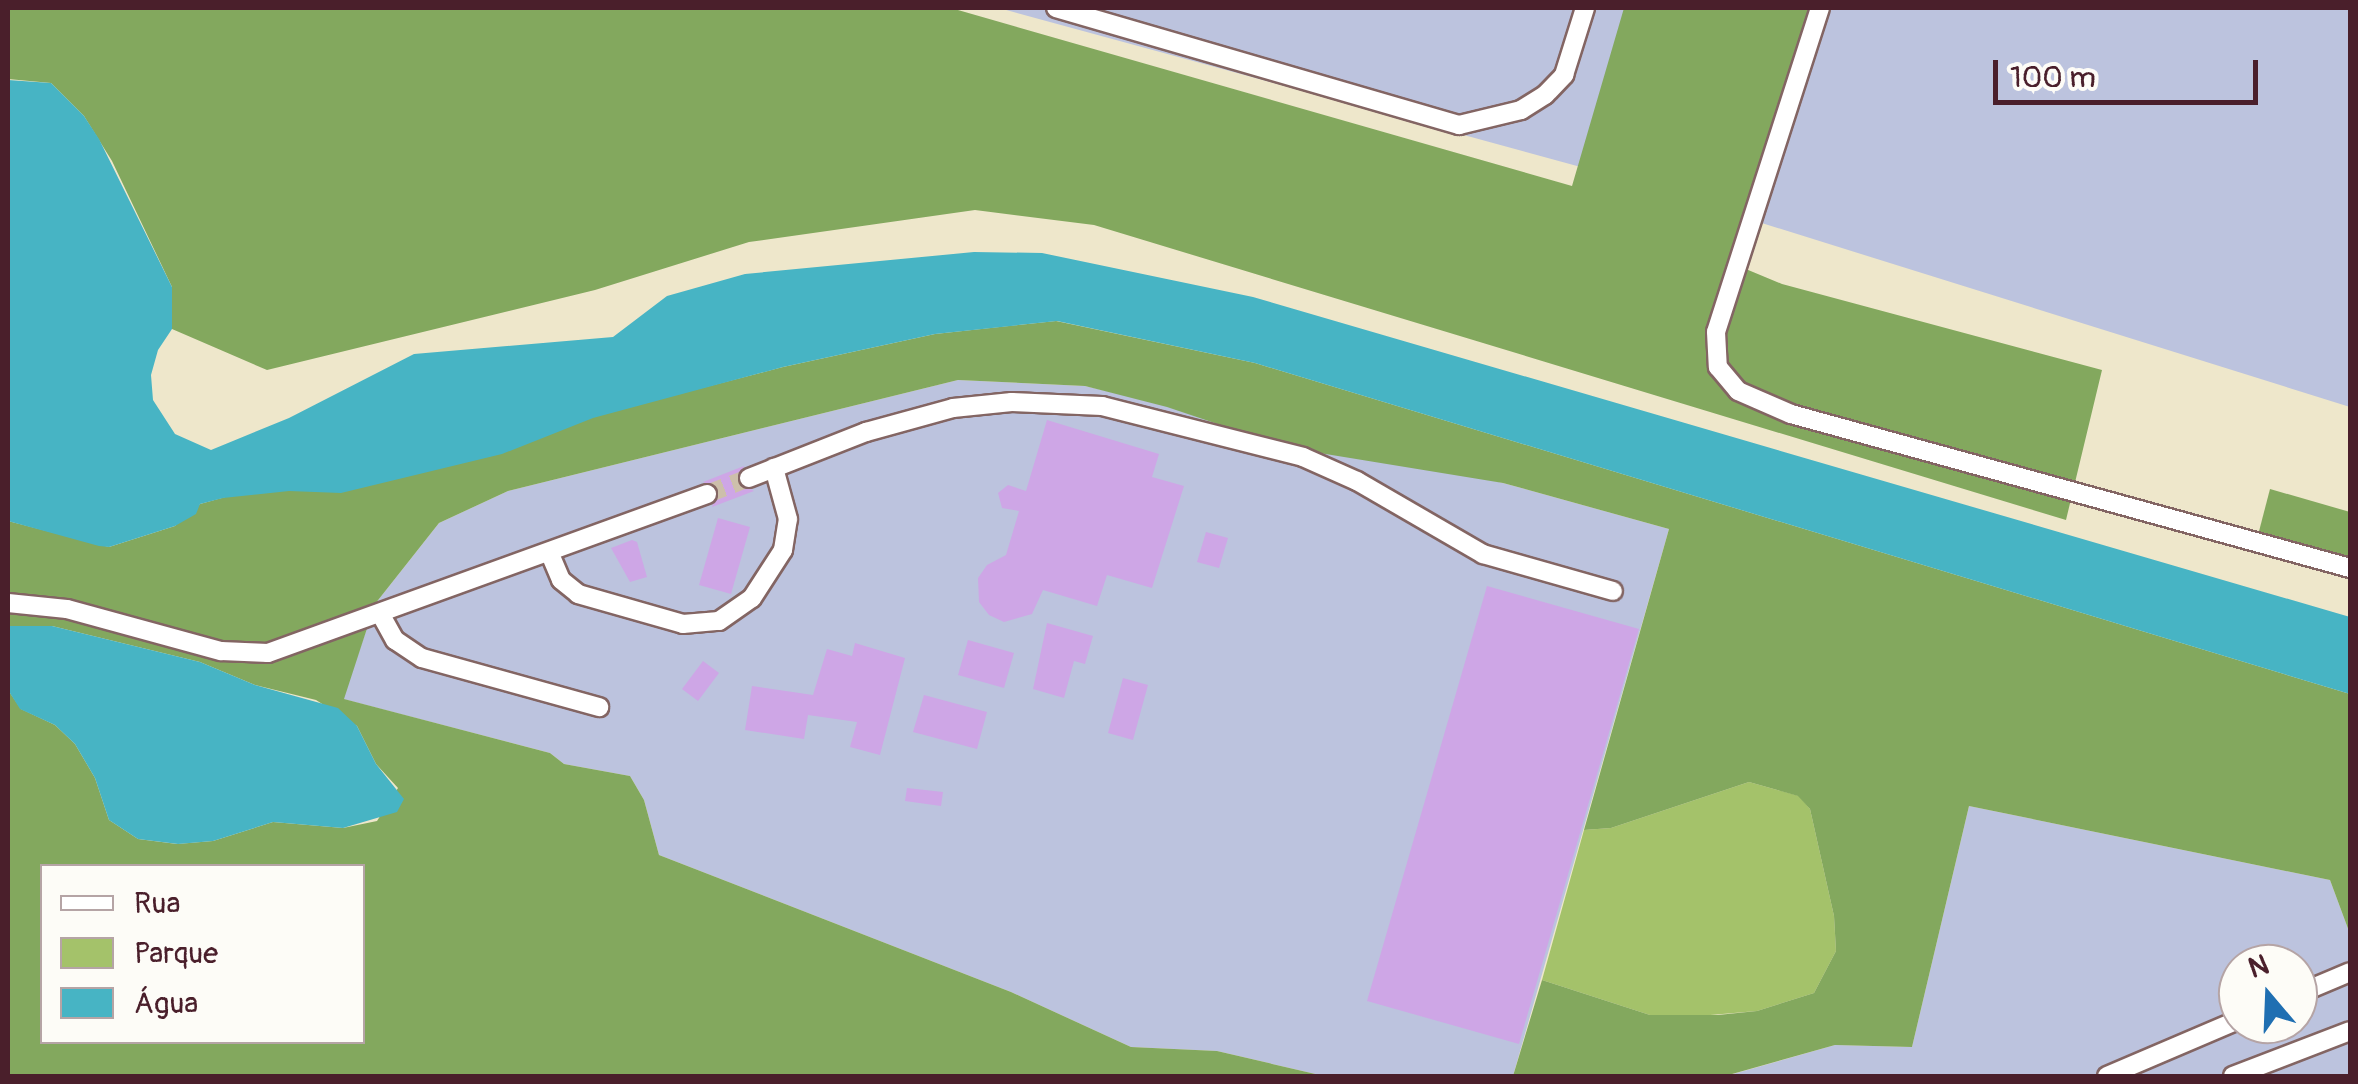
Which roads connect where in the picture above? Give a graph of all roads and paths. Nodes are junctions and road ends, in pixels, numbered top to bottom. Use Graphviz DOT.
graph roads {
  1 [pos="1056,8"];
  2 [pos="1585,8"];
  3 [pos="1820,8"];
  4 [pos="774,468"];
  5 [pos="749,478"];
  6 [pos="707,494"];
  7 [pos="550,554"];
  8 [pos="2350,568"];
  9 [pos="1612,591"];
  10 [pos="8,603"];
  11 [pos="381,615"];
  12 [pos="599,707"];
  13 [pos="2350,972"];
  14 [pos="2318,986"];
  15 [pos="2218,1029"];
  16 [pos="2350,1031"];
  17 [pos="2107,1076"];
  18 [pos="2233,1076"];
  1 -- 2 [label="lane"];
  3 -- 8 [label="lane"];
  4 -- 5 [label="lane"];
  4 -- 7 [label="lane"];
  4 -- 9 [label="lane"];
  6 -- 7 [label="lane"];
  7 -- 11 [label="lane"];
  10 -- 11 [label="lane"];
  11 -- 12 [label="lane"];
  13 -- 14 [label="lane"];
  15 -- 17 [label="lane"];
  16 -- 18 [label="lane"];
}
